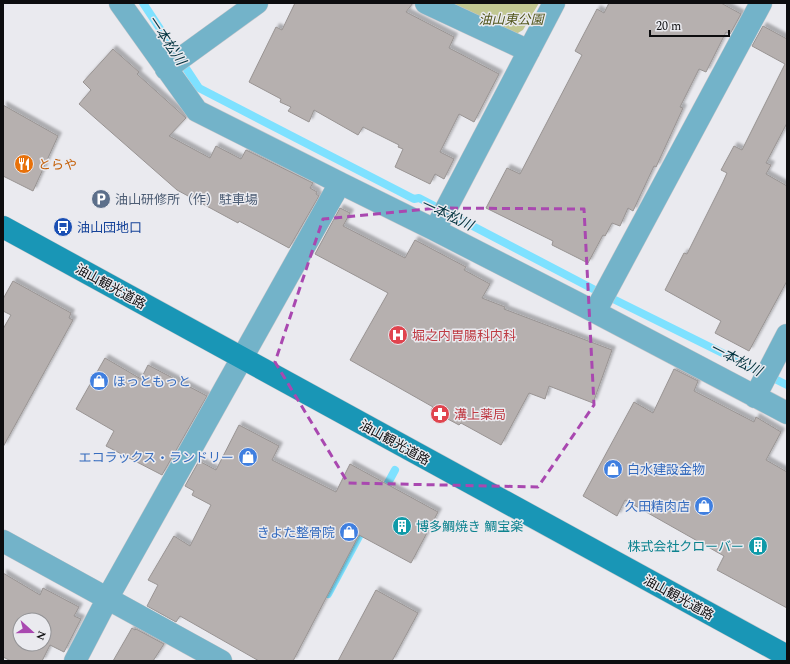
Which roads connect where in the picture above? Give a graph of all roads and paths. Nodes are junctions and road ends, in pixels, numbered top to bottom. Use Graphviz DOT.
graph roads {
  1 [pos="120,3"];
  2 [pos="257,3"];
  3 [pos="426,3"];
  4 [pos="554,3"];
  5 [pos="761,3"];
  6 [pos="529,51"];
  7 [pos="170,66"];
  8 [pos="340,183"];
  9 [pos="437,226"];
  10 [pos="3,227"];
  11 [pos="601,301"];
  12 [pos="787,335"];
  13 [pos="242,358"];
  14 [pos="757,392"];
  15 [pos="787,414"];
  16 [pos="3,541"];
  17 [pos="108,598"];
  18 [pos="787,656"];
  19 [pos="75,661"];
  20 [pos="221,661"];
  1 -- 7 [label="street"];
  2 -- 7 [label="street"];
  3 -- 6 [label="street"];
  4 -- 6 [label="street"];
  5 -- 11 [label="street"];
  6 -- 9 [label="street"];
  7 -- 8 [label="street"];
  8 -- 9 [label="street"];
  8 -- 13 [label="street"];
  9 -- 11 [label="street"];
  10 -- 13 [label="main road, 油山観光道路"];
  11 -- 14 [label="street"];
  12 -- 14 [label="street"];
  13 -- 17 [label="street"];
  13 -- 18 [label="main road, 油山観光道路"];
  14 -- 15 [label="street"];
  16 -- 17 [label="street"];
  17 -- 19 [label="street"];
  17 -- 20 [label="street"];
}
